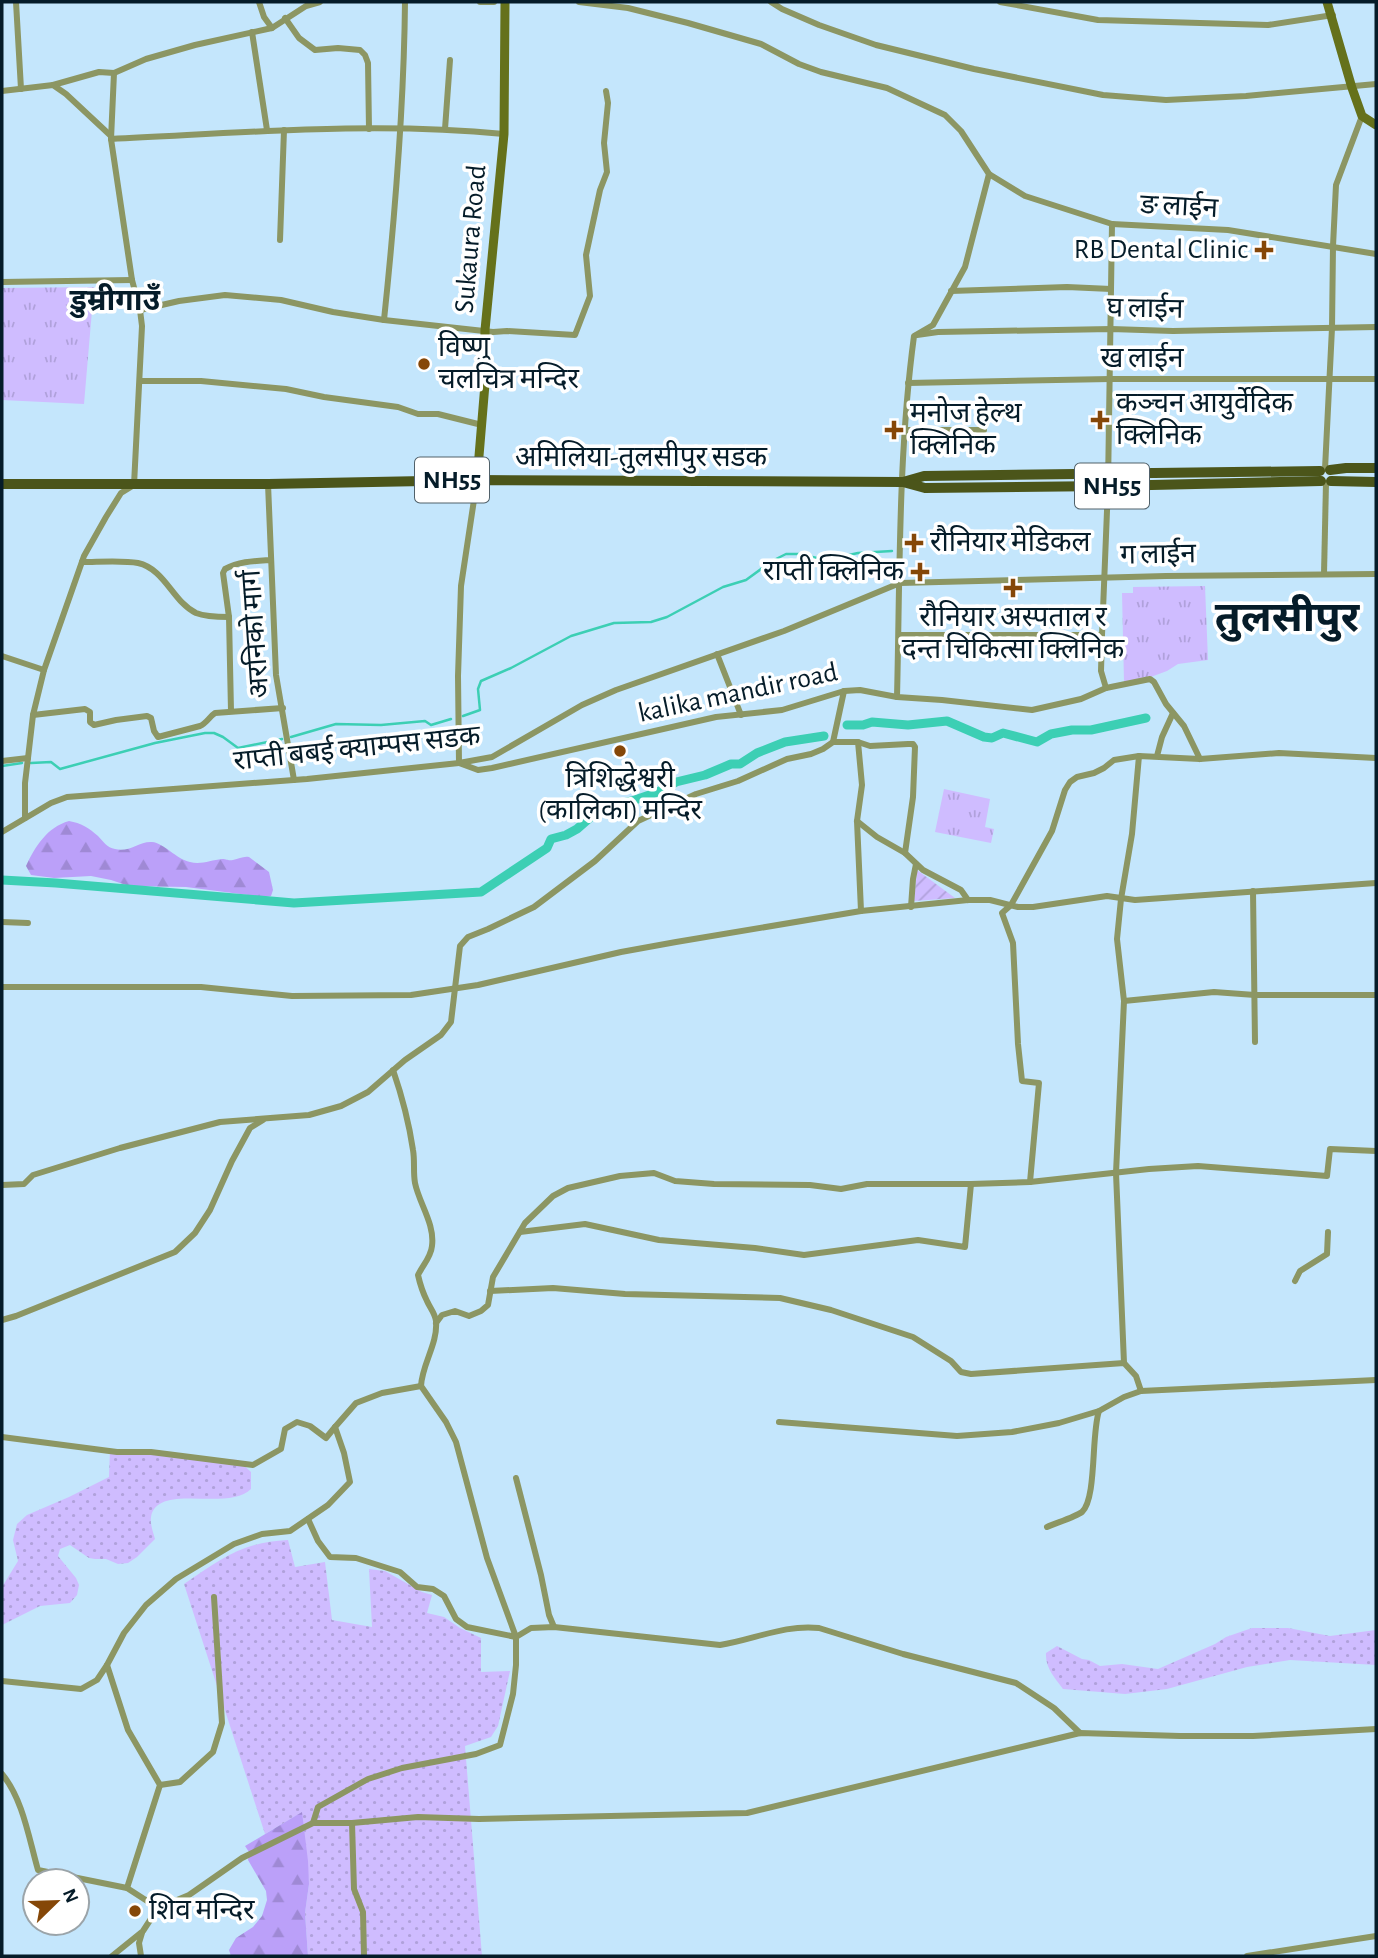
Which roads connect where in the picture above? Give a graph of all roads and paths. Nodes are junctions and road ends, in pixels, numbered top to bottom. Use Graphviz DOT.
graph roads {
  1 [pos="16,2"];
  2 [pos="259,2"];
  3 [pos="320,2"];
  4 [pos="405,2"];
  5 [pos="480,2"];
  6 [pos="494,2"];
  7 [pos="505,2"];
  8 [pos="579,2"];
  9 [pos="771,2"];
  10 [pos="1000,2"];
  11 [pos="1328,2"];
  12 [pos="306,4"];
  13 [pos="1333,15"];
  14 [pos="285,18"];
  15 [pos="272,27"];
  16 [pos="252,32"];
  17 [pos="450,60"];
  18 [pos="114,73"];
  19 [pos="1376,84"];
  20 [pos="53,85"];
  21 [pos="1352,88"];
  22 [pos="21,89"];
  23 [pos="2,91"];
  24 [pos="606,91"];
  25 [pos="1363,116"];
  26 [pos="1376,125"];
  27 [pos="400,127"];
  28 [pos="369,129"];
  29 [pos="445,129"];
  30 [pos="267,130"];
  31 [pos="284,130"];
  32 [pos="504,134"];
  33 [pos="111,137"];
  34 [pos="989,174"];
  35 [pos="1112,224"];
  36 [pos="280,240"];
  37 [pos="1333,246"];
  38 [pos="1376,254"];
  39 [pos="132,280"];
  40 [pos="2,282"];
  41 [pos="1111,289"];
  42 [pos="951,291"];
  43 [pos="140,310"];
  44 [pos="384,320"];
  45 [pos="1376,327"];
  46 [pos="1332,328"];
  47 [pos="1111,329"];
  48 [pos="485,330"];
  49 [pos="914,336"];
  50 [pos="1110,379"];
  51 [pos="1376,379"];
  52 [pos="1329,380"];
  53 [pos="140,381"];
  54 [pos="908,383"];
  55 [pos="482,425"];
  56 [pos="905,430"];
  57 [pos="984,430"];
  58 [pos="1376,468"];
  59 [pos="1325,476"];
  60 [pos="477,480"];
  61 [pos="1108,481"];
  62 [pos="903,482"];
  63 [pos="1376,482"];
  64 [pos="2,484"];
  65 [pos="268,484"];
  66 [pos="134,485"];
  67 [pos="271,560"];
  68 [pos="82,562"];
  69 [pos="1325,574"];
  70 [pos="1376,574"];
  71 [pos="1104,578"];
  72 [pos="900,583"];
  73 [pos="229,617"];
  74 [pos="899,635"];
  75 [pos="1102,635"];
  76 [pos="717,654"];
  77 [pos="2,656"];
  78 [pos="44,670"];
  79 [pos="1106,688"];
  80 [pos="844,691"];
  81 [pos="897,697"];
  82 [pos="283,708"];
  83 [pos="231,711"];
  84 [pos="1173,713"];
  85 [pos="33,715"];
  86 [pos="741,715"];
  87 [pos="858,742"];
  88 [pos="833,743"];
  89 [pos="1139,756"];
  90 [pos="1157,756"];
  91 [pos="27,758"];
  92 [pos="1376,758"];
  93 [pos="1200,759"];
  94 [pos="2,761"];
  95 [pos="459,763"];
  96 [pos="294,780"];
  97 [pos="25,818"];
  98 [pos="857,821"];
  99 [pos="2,832"];
  100 [pos="905,853"];
  101 [pos="916,864"];
  102 [pos="1376,883"];
  103 [pos="1253,891"];
  104 [pos="1121,899"];
  105 [pos="968,900"];
  106 [pos="1011,905"];
  107 [pos="911,907"];
  108 [pos="861,911"];
  109 [pos="2,922"];
  110 [pos="29,923"];
  111 [pos="2,987"];
  112 [pos="456,989"];
  113 [pos="1255,995"];
  114 [pos="1376,995"];
  115 [pos="1124,1001"];
  116 [pos="1255,1042"];
  117 [pos="393,1070"];
  118 [pos="265,1118"];
  119 [pos="1376,1152"];
  120 [pos="1116,1173"];
  121 [pos="1030,1182"];
  122 [pos="2,1185"];
  123 [pos="971,1185"];
  124 [pos="520,1232"];
  125 [pos="1328,1232"];
  126 [pos="1295,1281"];
  127 [pos="490,1292"];
  128 [pos="2,1320"];
  129 [pos="436,1323"];
  130 [pos="1124,1363"];
  131 [pos="1376,1380"];
  132 [pos="421,1387"];
  133 [pos="1141,1391"];
  134 [pos="1099,1411"];
  135 [pos="779,1422"];
  136 [pos="335,1427"];
  137 [pos="2,1437"];
  138 [pos="516,1478"];
  139 [pos="308,1519"];
  140 [pos="1047,1527"];
  141 [pos="214,1597"];
  142 [pos="554,1627"];
  143 [pos="516,1637"];
  144 [pos="107,1665"];
  145 [pos="2,1681"];
  146 [pos="1376,1729"];
  147 [pos="1080,1733"];
  148 [pos="2,1774"];
  149 [pos="160,1785"];
  150 [pos="313,1823"];
  151 [pos="352,1823"];
  152 [pos="127,1888"];
  153 [pos="158,1908"];
  154 [pos="143,1931"];
  155 [pos="1376,1936"];
  156 [pos="112,1956"];
  157 [pos="141,1956"];
  158 [pos="364,1956"];
  159 [pos="1247,1956"];
  1 -- 22 [label="street"];
  2 -- 15 [label="street"];
  3 -- 12 [label="street"];
  4 -- 27 [label="street"];
  5 -- 6 [label="street"];
  7 -- 32 [label="street, Sukaura Road"];
  8 -- 34 [label="street"];
  9 -- 21 [label="street"];
  10 -- 13 [label="street"];
  11 -- 13 [label="street"];
  12 -- 14 [label="street"];
  13 -- 21 [label="street"];
  14 -- 15 [label="street"];
  14 -- 28 [label="street"];
  15 -- 16 [label="street"];
  16 -- 18 [label="street"];
  16 -- 30 [label="street"];
  17 -- 29 [label="street"];
  18 -- 20 [label="street"];
  18 -- 33 [label="street"];
  19 -- 21 [label="street"];
  20 -- 22 [label="street"];
  20 -- 33 [label="street"];
  21 -- 25 [label="street"];
  22 -- 23 [label="street"];
  24 -- 48 [label="street"];
  25 -- 26 [label="street"];
  25 -- 37 [label="street"];
  27 -- 28 [label="street"];
  27 -- 29 [label="street"];
  27 -- 44 [label="street"];
  28 -- 31 [label="street"];
  29 -- 32 [label="street"];
  30 -- 31 [label="street"];
  30 -- 33 [label="street"];
  31 -- 36 [label="street"];
  32 -- 48 [label="street, Sukaura Road"];
  33 -- 39 [label="street"];
  34 -- 35 [label="street, ङ लाईन"];
  34 -- 42 [label="street"];
  35 -- 37 [label="street, ङ लाईन"];
  35 -- 41 [label="street"];
  37 -- 38 [label="street, ङ लाईन"];
  37 -- 46 [label="street"];
  39 -- 40 [label="street"];
  39 -- 43 [label="street"];
  41 -- 42 [label="street"];
  41 -- 47 [label="street"];
  42 -- 49 [label="street"];
  43 -- 44 [label="street"];
  43 -- 53 [label="street"];
  44 -- 48 [label="street"];
  45 -- 46 [label="street, घ लाईन"];
  46 -- 47 [label="street, घ लाईन"];
  46 -- 52 [label="street"];
  47 -- 49 [label="street, घ लाईन"];
  47 -- 50 [label="street"];
  48 -- 55 [label="street, Sukaura Road"];
  49 -- 54 [label="street"];
  50 -- 52 [label="street, ख लाईन"];
  50 -- 54 [label="street, ख लाईन"];
  50 -- 61 [label="street"];
  51 -- 52 [label="street, ख लाईन"];
  52 -- 59 [label="street"];
  53 -- 55 [label="street"];
  53 -- 66 [label="street"];
  54 -- 56 [label="street"];
  55 -- 60 [label="street, Sukaura Road"];
  56 -- 57 [label="street"];
  56 -- 62 [label="street"];
  58 -- 59 [label="main road, NH55"];
  59 -- 61 [label="main road, NH55"];
  59 -- 63 [label="main road, NH55"];
  59 -- 69 [label="street"];
  60 -- 62 [label="main road, अमिलिया-तुलसीपुर सडक / NH55"];
  60 -- 65 [label="main road, अमिलिया-तुलसीपुर सडक / NH55"];
  60 -- 95 [label="street"];
  61 -- 62 [label="main road, NH55"];
  61 -- 71 [label="street"];
  62 -- 72 [label="street"];
  64 -- 66 [label="main road, अमिलिया-तुलसीपुर सडक / NH55"];
  65 -- 66 [label="main road, अमिलिया-तुलसीपुर सडक / NH55"];
  65 -- 67 [label="street, अरनिको मार्ग"];
  66 -- 68 [label="street"];
  67 -- 73 [label="street"];
  67 -- 82 [label="street, अरनिको मार्ग"];
  68 -- 73 [label="street"];
  68 -- 78 [label="street"];
  69 -- 70 [label="street, ग लाईन"];
  69 -- 71 [label="street, ग लाईन"];
  71 -- 72 [label="street, ग लाईन"];
  71 -- 75 [label="street"];
  72 -- 74 [label="street"];
  72 -- 76 [label="street, राप्ती बबई क्याम्पस सडक"];
  73 -- 83 [label="street"];
  74 -- 75 [label="street"];
  74 -- 81 [label="street"];
  75 -- 79 [label="street"];
  76 -- 86 [label="street"];
  76 -- 95 [label="street, राप्ती बबई क्याम्पस सडक"];
  77 -- 78 [label="street"];
  78 -- 85 [label="street"];
  79 -- 81 [label="street, kalika mandir road"];
  79 -- 84 [label="street, kalika mandir road"];
  80 -- 81 [label="street, kalika mandir road"];
  80 -- 86 [label="street, kalika mandir road"];
  80 -- 88 [label="street"];
  82 -- 83 [label="street"];
  82 -- 96 [label="street, अरनिको मार्ग"];
  83 -- 85 [label="street"];
  84 -- 90 [label="street"];
  84 -- 93 [label="street"];
  85 -- 91 [label="street"];
  86 -- 95 [label="street, kalika mandir road"];
  87 -- 88 [label="street"];
  87 -- 98 [label="street"];
  87 -- 100 [label="street"];
  88 -- 112 [label="street"];
  89 -- 90 [label="street"];
  89 -- 104 [label="street"];
  89 -- 106 [label="street"];
  90 -- 93 [label="street"];
  91 -- 94 [label="street"];
  91 -- 97 [label="street"];
  92 -- 93 [label="street"];
  95 -- 96 [label="street, राप्ती बबई क्याम्पस सडक"];
  96 -- 97 [label="street, राप्ती बबई क्याम्पस सडक"];
  97 -- 99 [label="street, राप्ती बबई क्याम्पस सडक"];
  98 -- 100 [label="street"];
  98 -- 108 [label="street"];
  100 -- 101 [label="street"];
  101 -- 105 [label="street"];
  101 -- 107 [label="street"];
  102 -- 103 [label="street"];
  103 -- 104 [label="street"];
  103 -- 113 [label="street"];
  104 -- 106 [label="street"];
  104 -- 115 [label="street"];
  105 -- 106 [label="street"];
  105 -- 107 [label="street"];
  106 -- 121 [label="street"];
  107 -- 108 [label="street"];
  108 -- 112 [label="street"];
  109 -- 110 [label="street"];
  111 -- 112 [label="street"];
  112 -- 117 [label="street"];
  113 -- 114 [label="street"];
  113 -- 115 [label="street"];
  113 -- 116 [label="street"];
  115 -- 120 [label="street"];
  117 -- 118 [label="street"];
  117 -- 129 [label="street"];
  118 -- 122 [label="street"];
  118 -- 128 [label="street"];
  119 -- 120 [label="street"];
  120 -- 121 [label="street"];
  120 -- 130 [label="street"];
  121 -- 123 [label="street"];
  123 -- 124 [label="street"];
  123 -- 124 [label="street"];
  124 -- 127 [label="street"];
  125 -- 126 [label="street"];
  127 -- 129 [label="street"];
  127 -- 130 [label="street"];
  129 -- 132 [label="street"];
  130 -- 133 [label="street"];
  131 -- 133 [label="street"];
  132 -- 136 [label="street"];
  132 -- 143 [label="street"];
  133 -- 134 [label="street"];
  134 -- 135 [label="street"];
  134 -- 140 [label="street"];
  136 -- 137 [label="street"];
  136 -- 139 [label="street"];
  138 -- 142 [label="street"];
  139 -- 143 [label="street"];
  139 -- 144 [label="street"];
  141 -- 149 [label="street"];
  142 -- 143 [label="street"];
  142 -- 147 [label="street"];
  143 -- 150 [label="street"];
  144 -- 145 [label="street"];
  144 -- 149 [label="street"];
  146 -- 147 [label="street"];
  147 -- 151 [label="street"];
  148 -- 152 [label="street"];
  149 -- 152 [label="street"];
  150 -- 151 [label="street"];
  150 -- 153 [label="street"];
  151 -- 158 [label="street"];
  152 -- 153 [label="street"];
  153 -- 154 [label="street"];
  154 -- 156 [label="street"];
  154 -- 157 [label="street"];
  155 -- 159 [label="street"];
}
